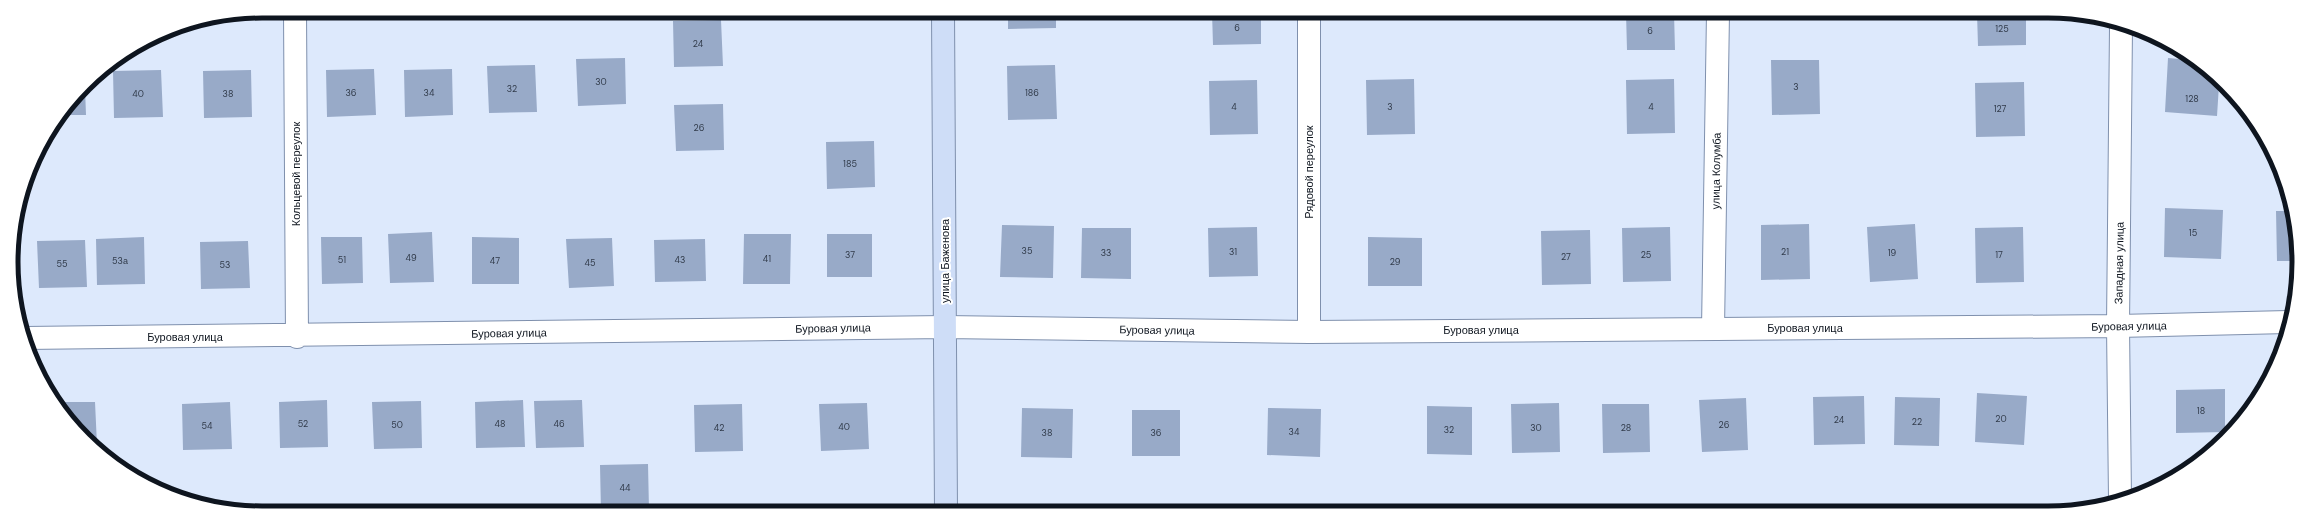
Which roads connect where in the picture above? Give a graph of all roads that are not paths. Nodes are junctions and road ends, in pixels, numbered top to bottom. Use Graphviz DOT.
graph roads {
  1 [pos="295,18"];
  2 [pos="943,18"];
  3 [pos="1309,18"];
  4 [pos="1718,18"];
  5 [pos="2121,29"];
  6 [pos="2285,322"];
  7 [pos="2118,326"];
  8 [pos="945,327"];
  9 [pos="1713,328"];
  10 [pos="1309,332"];
  11 [pos="297,336"];
  12 [pos="30,338"];
  13 [pos="2120,495"];
  14 [pos="946,506"];
  1 -- 11 [label="street, Кольцевой переулок"];
  2 -- 8 [label="main road, улица Баженова"];
  3 -- 10 [label="street, Рядовой переулок"];
  4 -- 9 [label="street, улица Колумба"];
  5 -- 7 [label="street, Западная улица"];
  6 -- 7 [label="street, Буровая улица"];
  7 -- 9 [label="street, Буровая улица"];
  7 -- 13 [label="street, Западная улица"];
  8 -- 10 [label="street, Буровая улица"];
  8 -- 11 [label="street, Буровая улица"];
  8 -- 14 [label="main road, улица Баженова"];
  9 -- 10 [label="street, Буровая улица"];
  11 -- 12 [label="street, Буровая улица"];
}
